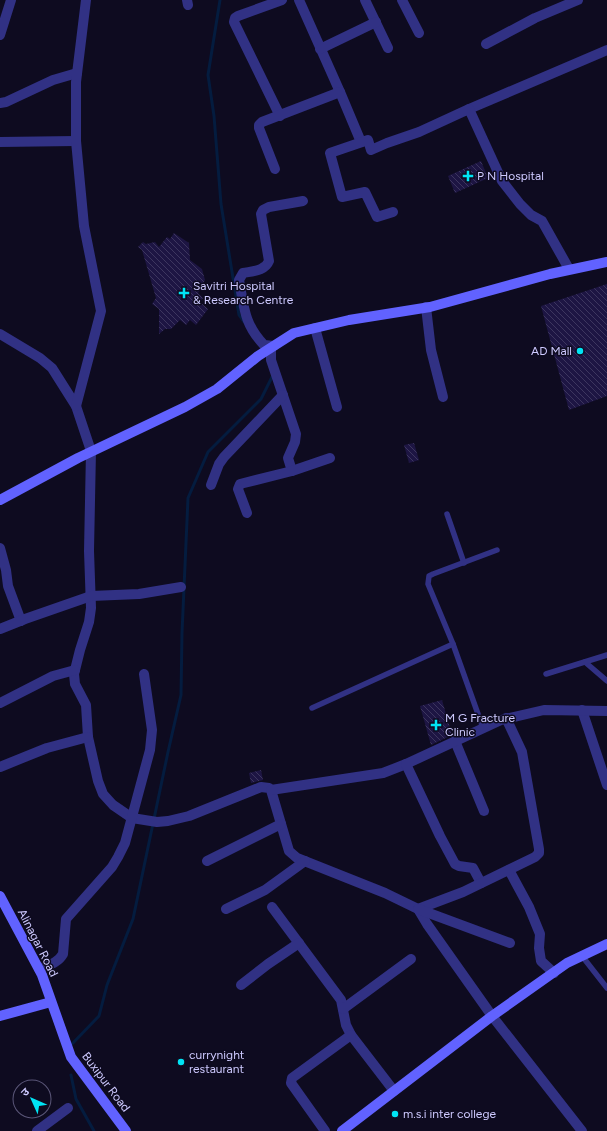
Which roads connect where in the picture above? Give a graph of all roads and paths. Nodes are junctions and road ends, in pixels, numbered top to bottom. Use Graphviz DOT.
graph roads {
  1 [pos="11,0"];
  2 [pos="86,0"];
  3 [pos="282,0"];
  4 [pos="299,0"];
  5 [pos="365,0"];
  6 [pos="402,0"];
  7 [pos="578,0"];
  8 [pos="376,22"];
  9 [pos="419,33"];
  10 [pos="0,35"];
  11 [pos="486,44"];
  12 [pos="388,48"];
  13 [pos="320,49"];
  14 [pos="607,50"];
  15 [pos="77,73"];
  16 [pos="340,92"];
  17 [pos="0,103"];
  18 [pos="469,109"];
  19 [pos="280,116"];
  20 [pos="76,141"];
  21 [pos="0,142"];
  22 [pos="361,142"];
  23 [pos="275,169"];
  24 [pos="303,201"];
  25 [pos="392,212"];
  26 [pos="607,262"];
  27 [pos="569,269"];
  28 [pos="426,307"];
  29 [pos="315,328"];
  30 [pos="0,334"];
  31 [pos="270,349"];
  32 [pos="283,395"];
  33 [pos="443,397"];
  34 [pos="76,406"];
  35 [pos="337,407"];
  36 [pos="91,451"];
  37 [pos="330,458"];
  38 [pos="292,471"];
  39 [pos="210,485"];
  40 [pos="0,500"];
  41 [pos="246,513"];
  42 [pos="446,514"];
  43 [pos="0,548"];
  44 [pos="497,550"];
  45 [pos="464,563"];
  46 [pos="181,587"];
  47 [pos="91,596"];
  48 [pos="21,621"];
  49 [pos="0,629"];
  50 [pos="453,644"];
  51 [pos="607,654"];
  52 [pos="585,662"];
  53 [pos="75,670"];
  54 [pos="144,674"];
  55 [pos="546,674"];
  56 [pos="607,681"];
  57 [pos="0,703"];
  58 [pos="312,708"];
  59 [pos="582,710"];
  60 [pos="607,711"];
  61 [pos="506,718"];
  62 [pos="483,728"];
  63 [pos="88,737"];
  64 [pos="455,741"];
  65 [pos="406,764"];
  66 [pos="0,768"];
  67 [pos="607,785"];
  68 [pos="271,790"];
  69 [pos="484,812"];
  70 [pos="132,818"];
  71 [pos="281,824"];
  72 [pos="208,861"];
  73 [pos="305,861"];
  74 [pos="509,870"];
  75 [pos="481,883"];
  76 [pos="0,896"];
  77 [pos="272,907"];
  78 [pos="226,909"];
  79 [pos="418,909"];
  80 [pos="299,943"];
  81 [pos="510,943"];
  82 [pos="607,944"];
  83 [pos="582,956"];
  84 [pos="410,959"];
  85 [pos="39,969"];
  86 [pos="554,972"];
  87 [pos="241,986"];
  88 [pos="607,988"];
  89 [pos="52,1002"];
  90 [pos="344,1009"];
  91 [pos="0,1016"];
  92 [pos="492,1016"];
  93 [pos="351,1035"];
  94 [pos="394,1091"];
  95 [pos="68,1108"];
  96 [pos="37,1131"];
  97 [pos="126,1131"];
  98 [pos="325,1131"];
  99 [pos="342,1131"];
  100 [pos="582,1131"];
  1 -- 10 [label="street"];
  2 -- 15 [label="street"];
  3 -- 19 [label="street"];
  4 -- 13 [label="street"];
  5 -- 8 [label="street"];
  6 -- 9 [label="street"];
  7 -- 11 [label="street"];
  8 -- 12 [label="street"];
  8 -- 13 [label="street"];
  13 -- 16 [label="street"];
  14 -- 18 [label="street"];
  15 -- 17 [label="street"];
  15 -- 20 [label="street"];
  16 -- 19 [label="street"];
  16 -- 22 [label="street"];
  18 -- 22 [label="street"];
  18 -- 27 [label="street"];
  19 -- 23 [label="street"];
  20 -- 21 [label="street"];
  20 -- 34 [label="street"];
  22 -- 25 [label="street"];
  24 -- 31 [label="street"];
  26 -- 27 [label="main road"];
  27 -- 28 [label="main road"];
  28 -- 29 [label="main road"];
  28 -- 33 [label="street"];
  29 -- 31 [label="main road"];
  29 -- 35 [label="street"];
  30 -- 34 [label="street"];
  31 -- 32 [label="street"];
  31 -- 36 [label="main road"];
  32 -- 38 [label="street"];
  32 -- 39 [label="street"];
  34 -- 36 [label="street"];
  36 -- 40 [label="main road"];
  36 -- 47 [label="street"];
  37 -- 38 [label="street"];
  38 -- 41 [label="street"];
  42 -- 45 [label="lane"];
  43 -- 48 [label="street"];
  44 -- 45 [label="lane"];
  45 -- 50 [label="lane"];
  46 -- 47 [label="street"];
  47 -- 48 [label="street"];
  47 -- 53 [label="street"];
  48 -- 49 [label="street"];
  50 -- 58 [label="lane"];
  50 -- 62 [label="lane"];
  51 -- 52 [label="lane"];
  52 -- 55 [label="lane"];
  52 -- 56 [label="lane"];
  53 -- 57 [label="street"];
  53 -- 63 [label="street"];
  54 -- 70 [label="street"];
  59 -- 60 [label="street"];
  59 -- 61 [label="street"];
  59 -- 67 [label="street"];
  61 -- 62 [label="street"];
  61 -- 74 [label="street"];
  62 -- 64 [label="street"];
  63 -- 66 [label="street"];
  63 -- 70 [label="street"];
  64 -- 65 [label="street"];
  64 -- 69 [label="street"];
  65 -- 68 [label="street"];
  65 -- 75 [label="street"];
  68 -- 70 [label="street"];
  68 -- 71 [label="street"];
  70 -- 85 [label="street"];
  71 -- 72 [label="street"];
  71 -- 73 [label="street"];
  73 -- 78 [label="street"];
  73 -- 79 [label="street"];
  74 -- 75 [label="street"];
  74 -- 86 [label="street"];
  75 -- 79 [label="street"];
  76 -- 85 [label="main road, Alinagar Road"];
  77 -- 80 [label="street"];
  79 -- 81 [label="street"];
  79 -- 92 [label="street"];
  80 -- 87 [label="street"];
  80 -- 90 [label="street"];
  82 -- 83 [label="main road"];
  83 -- 86 [label="main road"];
  83 -- 88 [label="lane"];
  84 -- 90 [label="street"];
  85 -- 89 [label="main road, Alinagar Road"];
  86 -- 92 [label="main road"];
  89 -- 91 [label="main road"];
  89 -- 97 [label="main road, Buxipur Road"];
  90 -- 93 [label="street"];
  92 -- 94 [label="main road"];
  92 -- 100 [label="street"];
  93 -- 94 [label="street"];
  93 -- 98 [label="street"];
  94 -- 99 [label="main road"];
  95 -- 96 [label="street"];
}
